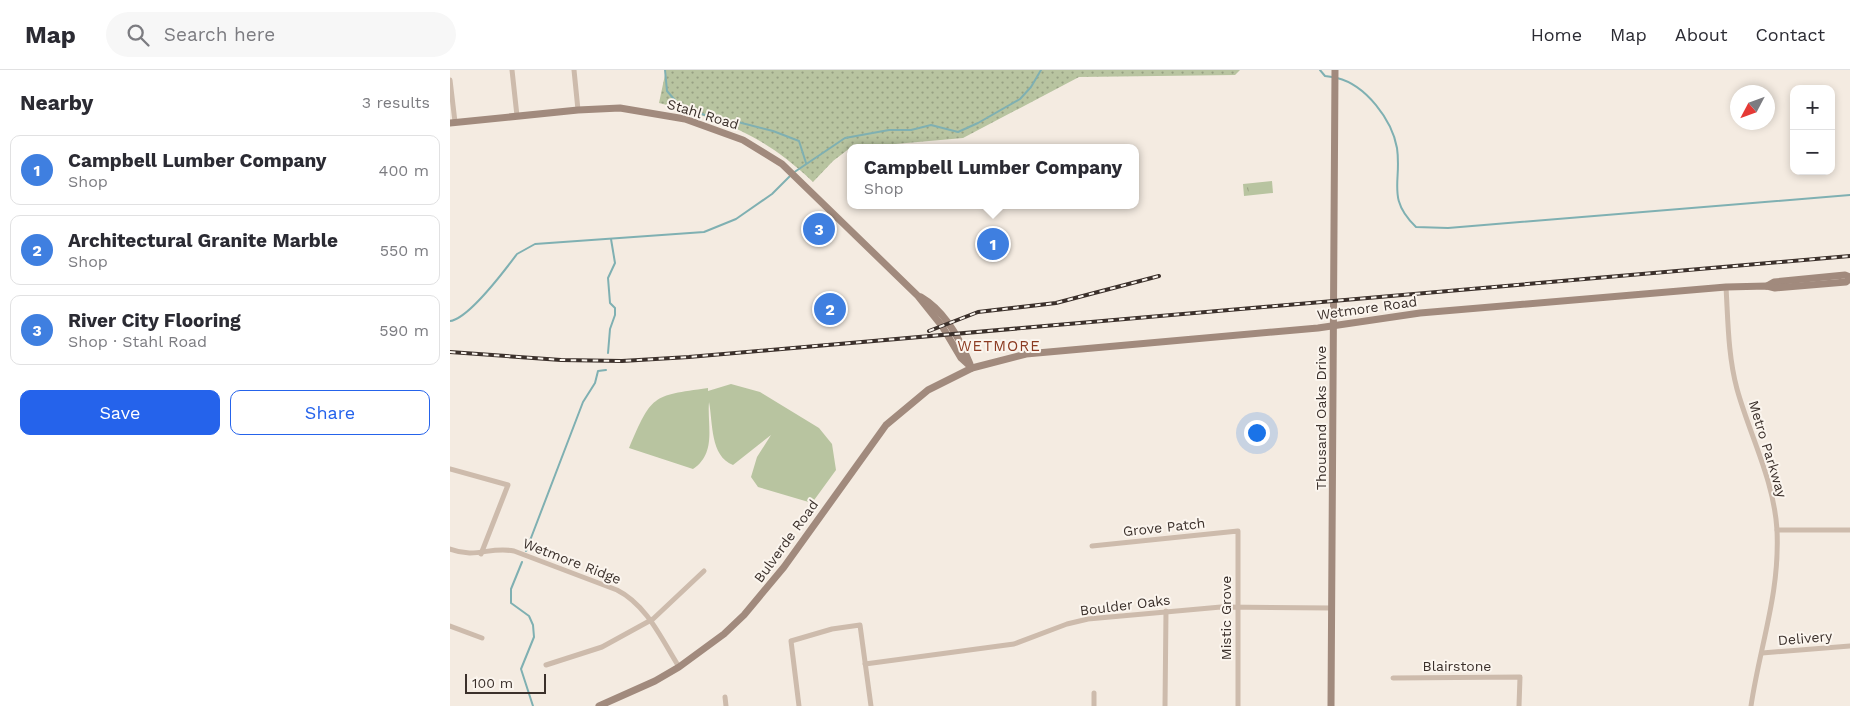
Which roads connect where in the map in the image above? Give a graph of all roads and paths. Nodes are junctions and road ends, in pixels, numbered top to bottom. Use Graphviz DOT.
graph roads {
  1 [pos="512,70"];
  2 [pos="574,70"];
  3 [pos="1335,70"];
  4 [pos="450,80"];
  5 [pos="578,110"];
  6 [pos="517,116"];
  7 [pos="453,123"];
  8 [pos="1850,278"];
  9 [pos="1726,287"];
  10 [pos="1334,326"];
  11 [pos="972,368"];
  12 [pos="450,469"];
  13 [pos="1777,530"];
  14 [pos="1850,530"];
  15 [pos="1238,531"];
  16 [pos="1092,546"];
  17 [pos="450,550"];
  18 [pos="482,554"];
  19 [pos="704,571"];
  20 [pos="1238,607"];
  21 [pos="1332,608"];
  22 [pos="1166,611"];
  23 [pos="650,621"];
  24 [pos="450,626"];
  25 [pos="482,638"];
  26 [pos="1850,646"];
  27 [pos="1762,653"];
  28 [pos="865,664"];
  29 [pos="546,665"];
  30 [pos="679,667"];
  31 [pos="1393,678"];
  32 [pos="1094,693"];
  33 [pos="725,697"];
  34 [pos="599,706"];
  35 [pos="726,706"];
  36 [pos="798,706"];
  37 [pos="871,706"];
  38 [pos="1094,706"];
  39 [pos="1165,706"];
  40 [pos="1238,706"];
  41 [pos="1331,706"];
  42 [pos="1519,706"];
  43 [pos="1751,706"];
  1 -- 6 [label="street"];
  2 -- 5 [label="street"];
  3 -- 10 [label="main road, Thousand Oaks Drive"];
  4 -- 7 [label="street"];
  5 -- 6 [label="main road, Stahl Road"];
  5 -- 11 [label="main road, Stahl Road"];
  6 -- 7 [label="main road, Stahl Road"];
  8 -- 9 [label="main road, Wetmore Road"];
  9 -- 10 [label="main road, Wetmore Road"];
  9 -- 13 [label="street, Metro Parkway"];
  10 -- 11 [label="main road, Wetmore Road"];
  10 -- 21 [label="main road, Thousand Oaks Drive"];
  11 -- 30 [label="main road, Bulverde Road"];
  12 -- 18 [label="street"];
  13 -- 14 [label="street"];
  13 -- 27 [label="street, Metro Parkway"];
  15 -- 16 [label="street, Grove Patch"];
  15 -- 20 [label="street, Mistic Grove"];
  17 -- 18 [label="street, Wetmore Ridge"];
  18 -- 23 [label="street, Wetmore Ridge"];
  19 -- 23 [label="street"];
  20 -- 21 [label="street, Boulder Oaks"];
  20 -- 22 [label="street, Boulder Oaks"];
  20 -- 40 [label="street, Mistic Grove"];
  21 -- 41 [label="main road, Thousand Oaks Drive"];
  22 -- 28 [label="street, Boulder Oaks"];
  22 -- 39 [label="street"];
  23 -- 29 [label="street"];
  23 -- 30 [label="street, Wetmore Ridge"];
  24 -- 25 [label="street"];
  26 -- 27 [label="street, Delivery"];
  27 -- 43 [label="street, Metro Parkway"];
  28 -- 36 [label="street"];
  28 -- 37 [label="street"];
  30 -- 34 [label="main road, Bulverde Road"];
  31 -- 42 [label="street, Blairstone"];
  32 -- 38 [label="street"];
  33 -- 35 [label="street"];
}
